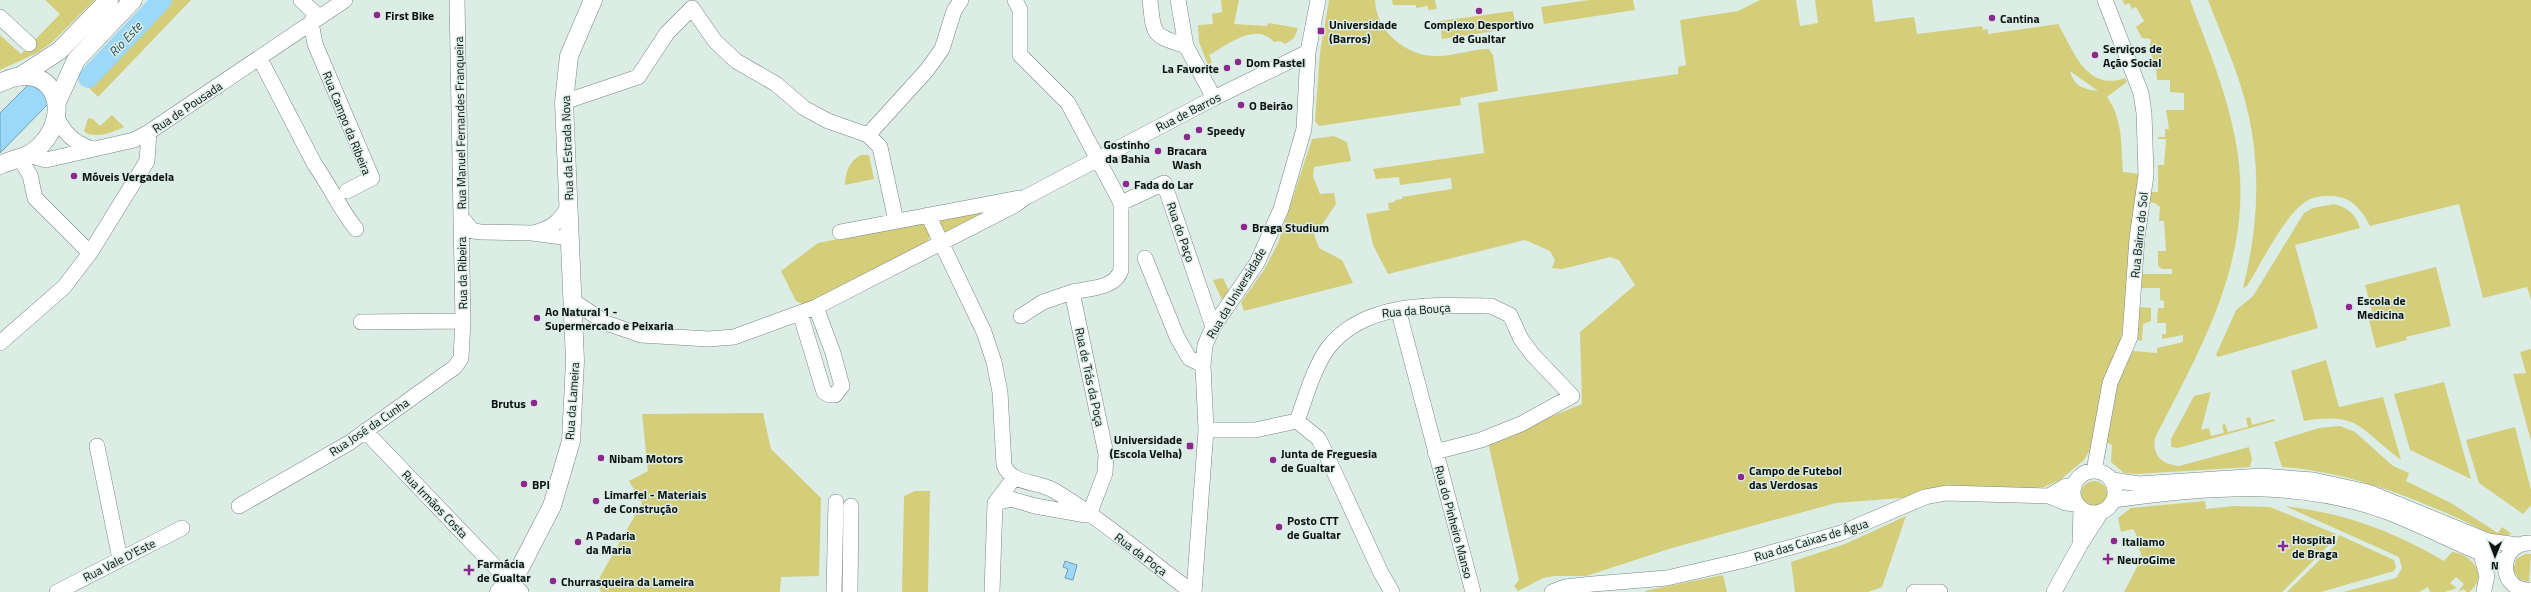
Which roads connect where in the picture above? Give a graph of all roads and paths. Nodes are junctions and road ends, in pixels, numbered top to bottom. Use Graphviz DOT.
graph roads {
  1 [pos="109,0"];
  2 [pos="133,0"];
  3 [pos="301,0"];
  4 [pos="345,0"];
  5 [pos="457,0"];
  6 [pos="593,0"];
  7 [pos="962,0"];
  8 [pos="1015,0"];
  9 [pos="1150,0"];
  10 [pos="1178,0"];
  11 [pos="1318,0"];
  12 [pos="2105,0"];
  13 [pos="0,17"];
  14 [pos="315,20"];
  15 [pos="292,35"];
  16 [pos="29,44"];
  17 [pos="315,44"];
  18 [pos="1186,46"];
  19 [pos="1308,52"];
  20 [pos="260,59"];
  21 [pos="22,75"];
  22 [pos="0,83"];
  23 [pos="1214,98"];
  24 [pos="564,102"];
  25 [pos="57,109"];
  26 [pos="149,132"];
  27 [pos="868,135"];
  28 [pos="92,149"];
  29 [pos="1097,159"];
  30 [pos="11,160"];
  31 [pos="347,191"];
  32 [pos="1026,197"];
  33 [pos="1121,203"];
  34 [pos="568,207"];
  35 [pos="928,215"];
  36 [pos="461,218"];
  37 [pos="896,221"];
  38 [pos="356,229"];
  39 [pos="840,232"];
  40 [pos="532,233"];
  41 [pos="570,234"];
  42 [pos="943,244"];
  43 [pos="90,253"];
  44 [pos="1145,258"];
  45 [pos="1072,292"];
  46 [pos="573,301"];
  47 [pos="819,305"];
  48 [pos="1398,309"];
  49 [pos="800,313"];
  50 [pos="1021,316"];
  51 [pos="574,320"];
  52 [pos="463,321"];
  53 [pos="360,322"];
  54 [pos="606,323"];
  55 [pos="1213,327"];
  56 [pos="2,337"];
  57 [pos="1203,364"];
  58 [pos="1572,396"];
  59 [pos="1297,421"];
  60 [pos="1206,430"];
  61 [pos="365,431"];
  62 [pos="97,446"];
  63 [pos="1435,452"];
  64 [pos="2094,471"];
  65 [pos="1014,478"];
  66 [pos="2112,480"];
  67 [pos="2074,486"];
  68 [pos="2049,496"];
  69 [pos="2114,500"];
  70 [pos="836,502"];
  71 [pos="995,503"];
  72 [pos="239,506"];
  73 [pos="852,506"];
  74 [pos="2078,506"];
  75 [pos="2102,512"];
  76 [pos="1089,515"];
  77 [pos="182,528"];
  78 [pos="2524,544"];
  79 [pos="2080,545"];
  80 [pos="2481,554"];
  81 [pos="120,560"];
  82 [pos="2505,569"];
  83 [pos="1638,580"];
  84 [pos="509,583"];
  85 [pos="1598,588"];
  86 [pos="2523,590"];
  87 [pos="2483,591"];
  88 [pos="57,592"];
  89 [pos="834,592"];
  90 [pos="850,592"];
  91 [pos="992,592"];
  92 [pos="1193,592"];
  93 [pos="1392,592"];
  94 [pos="1473,592"];
  95 [pos="1552,592"];
  96 [pos="1628,592"];
  97 [pos="1914,592"];
  98 [pos="1940,592"];
  99 [pos="2054,592"];
  1 -- 21 [label="main road"];
  2 -- 25 [label="main road"];
  3 -- 14 [label="street"];
  4 -- 14 [label="street, Rua de Pousada"];
  5 -- 36 [label="street, Rua Manuel Fernandes Franqueira"];
  6 -- 24 [label="main road, Rua da Estrada Nova"];
  7 -- 27 [label="street"];
  8 -- 29 [label="street"];
  9 -- 18 [label="street"];
  10 -- 18 [label="street"];
  11 -- 19 [label="street, Rua da Universidade"];
  12 -- 64 [label="street, Rua Bairro do Sol"];
  13 -- 16 [label="street"];
  14 -- 15 [label="street, Rua de Pousada"];
  14 -- 17 [label="street, Rua Campo da Ribeira"];
  15 -- 17 [label="street"];
  15 -- 20 [label="street, Rua de Pousada"];
  17 -- 31 [label="street, Rua Campo da Ribeira"];
  18 -- 23 [label="street"];
  19 -- 23 [label="street, Rua de Barros"];
  19 -- 55 [label="street, Rua da Universidade"];
  20 -- 26 [label="street, Rua de Pousada"];
  20 -- 38 [label="street"];
  21 -- 22 [label="main road"];
  21 -- 25 [label="main road"];
  23 -- 29 [label="street, Rua de Barros"];
  24 -- 27 [label="street"];
  24 -- 34 [label="main road, Rua da Estrada Nova"];
  25 -- 28 [label="street"];
  25 -- 30 [label="main road"];
  26 -- 28 [label="street"];
  26 -- 43 [label="street, Rua de Pousada"];
  27 -- 37 [label="street"];
  28 -- 30 [label="street"];
  29 -- 32 [label="street, Rua de Barros"];
  29 -- 33 [label="street"];
  30 -- 43 [label="street"];
  32 -- 35 [label="street"];
  32 -- 42 [label="street"];
  33 -- 45 [label="street"];
  33 -- 55 [label="street, Rua do Paço"];
  34 -- 40 [label="street, Rua Manuel Fernandes Franqueira"];
  34 -- 41 [label="main road, Rua da Estrada Nova"];
  35 -- 37 [label="street"];
  35 -- 42 [label="street"];
  36 -- 40 [label="street, Rua Manuel Fernandes Franqueira"];
  36 -- 52 [label="street, Rua da Ribeira"];
  37 -- 39 [label="street"];
  40 -- 41 [label="street, Rua Manuel Fernandes Franqueira"];
  41 -- 46 [label="main road, Rua da Lameira"];
  42 -- 47 [label="street"];
  42 -- 65 [label="street"];
  43 -- 56 [label="street, Rua de Pousada"];
  44 -- 57 [label="street"];
  45 -- 50 [label="street"];
  45 -- 76 [label="street, Rua de Trás da Poça"];
  46 -- 51 [label="main road, Rua da Lameira"];
  46 -- 54 [label="street"];
  47 -- 49 [label="street"];
  47 -- 49 [label="street"];
  48 -- 58 [label="street, Rua da Bouça"];
  48 -- 59 [label="street, Rua da Bouça"];
  48 -- 63 [label="street, Rua do Pinheiro Manso"];
  49 -- 54 [label="street"];
  51 -- 54 [label="street"];
  51 -- 84 [label="main road, Rua da Lameira"];
  52 -- 53 [label="street, Rua da Ribeira"];
  52 -- 61 [label="street, Rua José da Cunha"];
  55 -- 57 [label="street, Rua da Universidade"];
  57 -- 60 [label="street, Rua da Universidade"];
  58 -- 63 [label="street, Rua do Pinheiro Manso"];
  59 -- 60 [label="street"];
  59 -- 93 [label="street"];
  60 -- 92 [label="street, Rua da Universidade"];
  61 -- 72 [label="street, Rua José da Cunha"];
  61 -- 84 [label="street, Rua Irmãos Costa"];
  62 -- 81 [label="street"];
  63 -- 94 [label="street, Rua do Pinheiro Manso"];
  64 -- 66 [label="street"];
  64 -- 67 [label="street"];
  65 -- 71 [label="street"];
  65 -- 76 [label="street, Rua da Poça"];
  66 -- 69 [label="street"];
  66 -- 78 [label="street"];
  67 -- 68 [label="street"];
  67 -- 74 [label="street"];
  68 -- 74 [label="street, Rua das Caixas de Água"];
  68 -- 83 [label="street, Rua das Caixas de Água"];
  69 -- 75 [label="street"];
  69 -- 80 [label="street"];
  70 -- 89 [label="street"];
  71 -- 76 [label="street, Rua da Poça"];
  71 -- 91 [label="street"];
  73 -- 90 [label="street"];
  74 -- 75 [label="street"];
  74 -- 79 [label="street"];
  75 -- 79 [label="street"];
  76 -- 92 [label="street, Rua da Poça"];
  77 -- 81 [label="street, Rua Vale D'Este"];
  78 -- 82 [label="street"];
  79 -- 99 [label="street"];
  80 -- 82 [label="street"];
  80 -- 87 [label="street"];
  81 -- 88 [label="street, Rua Vale D'Este"];
  82 -- 86 [label="street"];
  82 -- 87 [label="street"];
  83 -- 85 [label="street, Rua das Caixas de Água"];
  83 -- 96 [label="street"];
  85 -- 95 [label="street, Rua das Caixas de Água"];
  97 -- 98 [label="street"];
}
